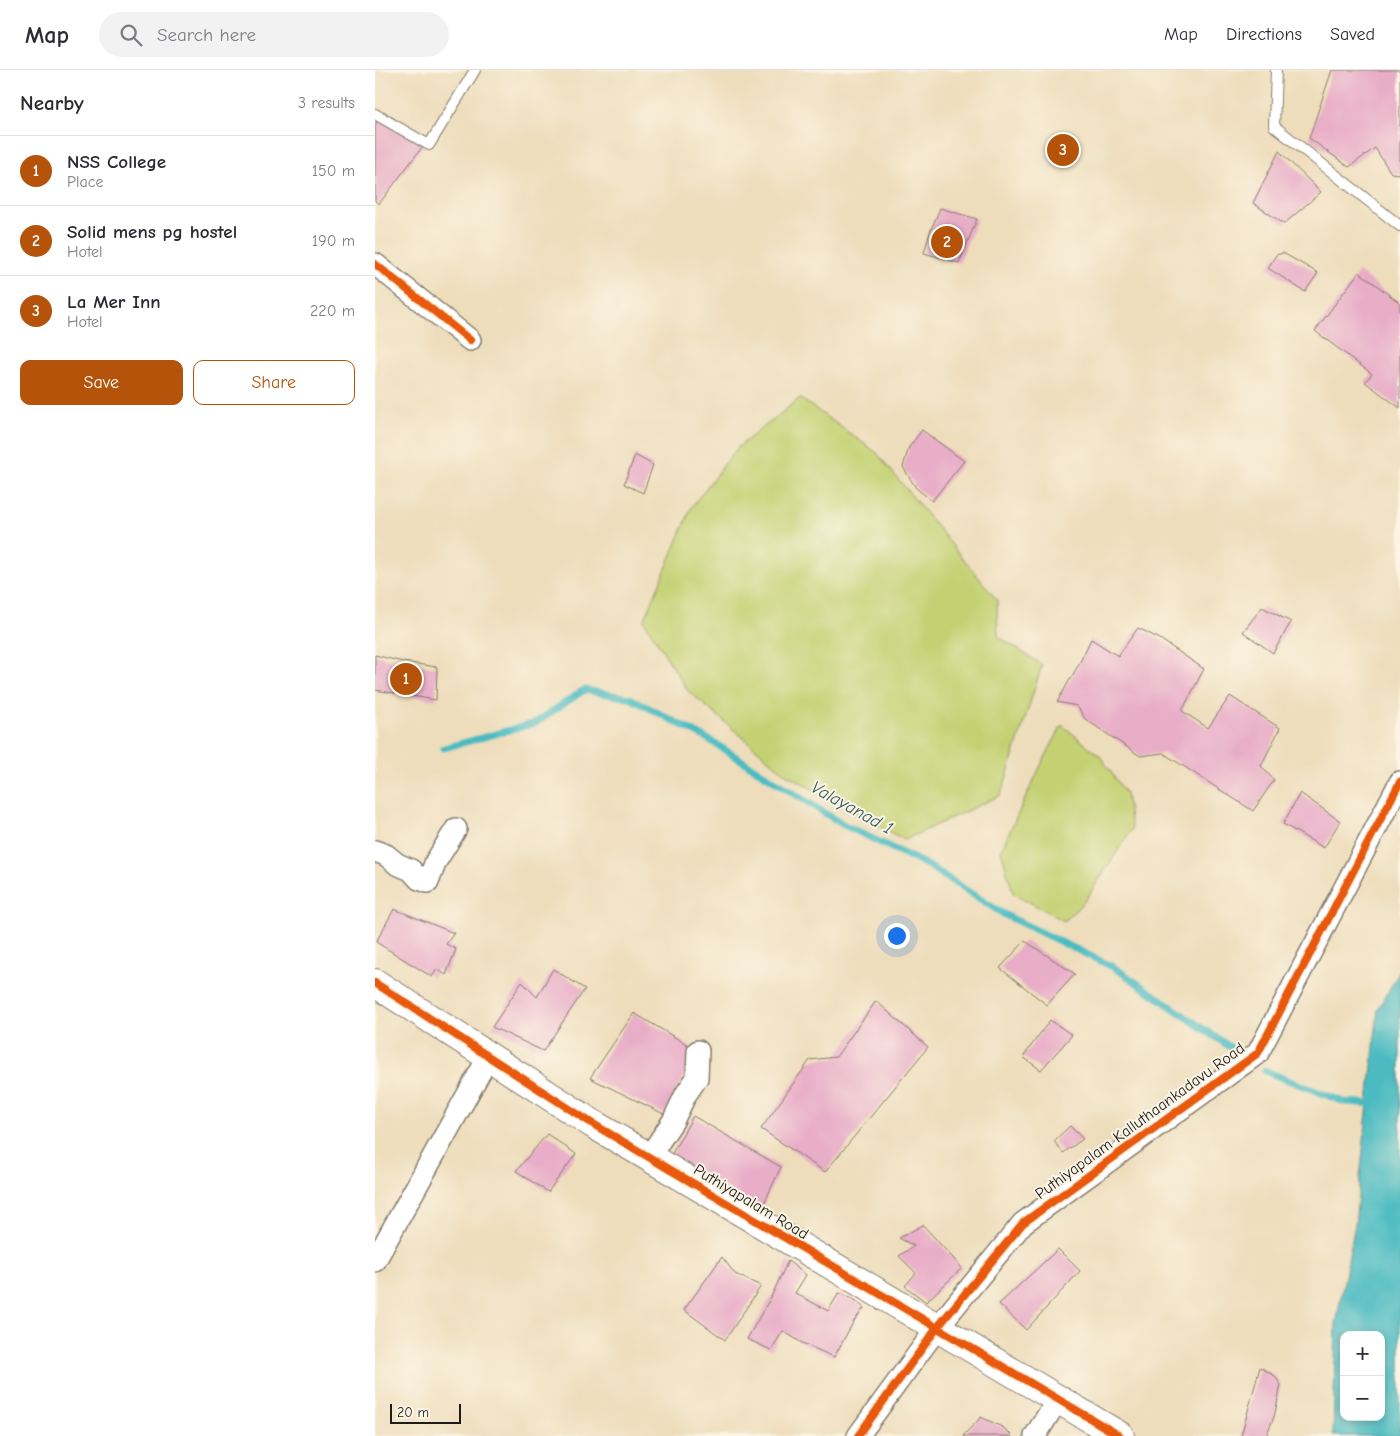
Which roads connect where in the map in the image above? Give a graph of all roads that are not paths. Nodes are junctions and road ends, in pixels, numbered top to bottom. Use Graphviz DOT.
graph roads {
  1 [pos="475,70"];
  2 [pos="1276,70"];
  3 [pos="375,114"];
  4 [pos="1400,226"];
  5 [pos="375,264"];
  6 [pos="470,340"];
  7 [pos="1400,782"];
  8 [pos="456,829"];
  9 [pos="375,852"];
  10 [pos="375,983"];
  11 [pos="698,1051"];
  12 [pos="489,1056"];
  13 [pos="649,1157"];
  14 [pos="375,1261"];
  15 [pos="937,1328"];
  16 [pos="1058,1399"];
  17 [pos="859,1436"];
  18 [pos="1035,1436"];
  19 [pos="1120,1436"];
  1 -- 3 [label="lane"];
  2 -- 4 [label="lane"];
  5 -- 6 [label="street"];
  7 -- 15 [label="street, Puthiyapalam Kalluthaankadavu Road"];
  8 -- 9 [label="street"];
  10 -- 12 [label="street, Puthiyapalam Road"];
  11 -- 13 [label="street"];
  12 -- 13 [label="street, Puthiyapalam Road"];
  12 -- 14 [label="street"];
  13 -- 15 [label="street, Puthiyapalam Road"];
  15 -- 16 [label="street, Puthiyapalam Road"];
  15 -- 17 [label="street, Puthiyapalam Kalluthaankadavu Road"];
  16 -- 18 [label="street"];
  16 -- 19 [label="street, Puthiyapalam Road"];
}
